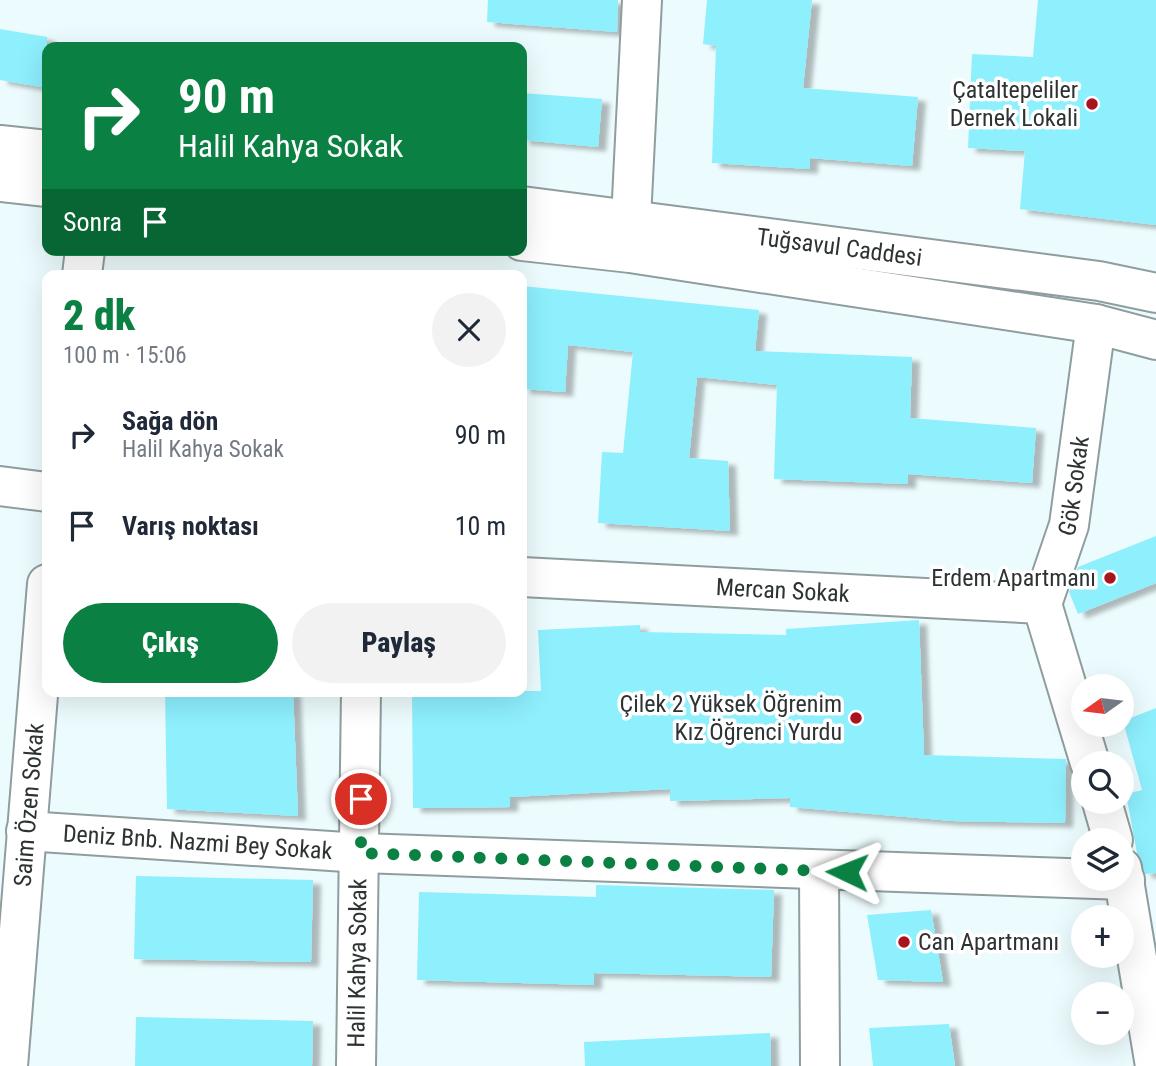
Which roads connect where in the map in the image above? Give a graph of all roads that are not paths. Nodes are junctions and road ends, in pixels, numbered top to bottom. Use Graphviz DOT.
graph roads {
  1 [pos="642,0"];
  2 [pos="0,145"];
  3 [pos="42,149"];
  4 [pos="0,182"];
  5 [pos="42,186"];
  6 [pos="527,207"];
  7 [pos="631,219"];
  8 [pos="527,242"];
  9 [pos="1156,293"];
  10 [pos="1096,324"];
  11 [pos="1156,340"];
  12 [pos="0,486"];
  13 [pos="42,491"];
  14 [pos="527,577"];
  15 [pos="1042,604"];
  16 [pos="42,643"];
  17 [pos="361,697"];
  18 [pos="1086,751"];
  19 [pos="26,831"];
  20 [pos="361,853"];
  21 [pos="819,871"];
  22 [pos="1071,873"];
  23 [pos="1127,891"];
  24 [pos="10,894"];
  25 [pos="8,1066"];
  26 [pos="356,1066"];
  27 [pos="820,1066"];
  28 [pos="1154,1066"];
  1 -- 7 [label="street"];
  2 -- 3 [label="street"];
  4 -- 5 [label="street"];
  6 -- 7 [label="street, Tuğsavul Caddesi"];
  7 -- 9 [label="street, Tuğsavul Caddesi"];
  8 -- 10 [label="street"];
  10 -- 11 [label="street"];
  10 -- 15 [label="street, Gök Sokak"];
  12 -- 13 [label="street"];
  14 -- 15 [label="street, Mercan Sokak"];
  15 -- 18 [label="street"];
  16 -- 19 [label="street, Saim Özen Sokak"];
  17 -- 20 [label="street, Halil Kahya Sokak"];
  19 -- 20 [label="street, Deniz Bnb. Nazmi Bey Sokak"];
  19 -- 24 [label="street, Saim Özen Sokak"];
  20 -- 21 [label="street, Deniz Bnb. Nazmi Bey Sokak"];
  20 -- 26 [label="street, Halil Kahya Sokak"];
  21 -- 22 [label="street, Deniz Bnb. Nazmi Bey Sokak"];
  21 -- 27 [label="street"];
  23 -- 28 [label="street"];
  24 -- 25 [label="street, Saim Özen Sokak"];
}
